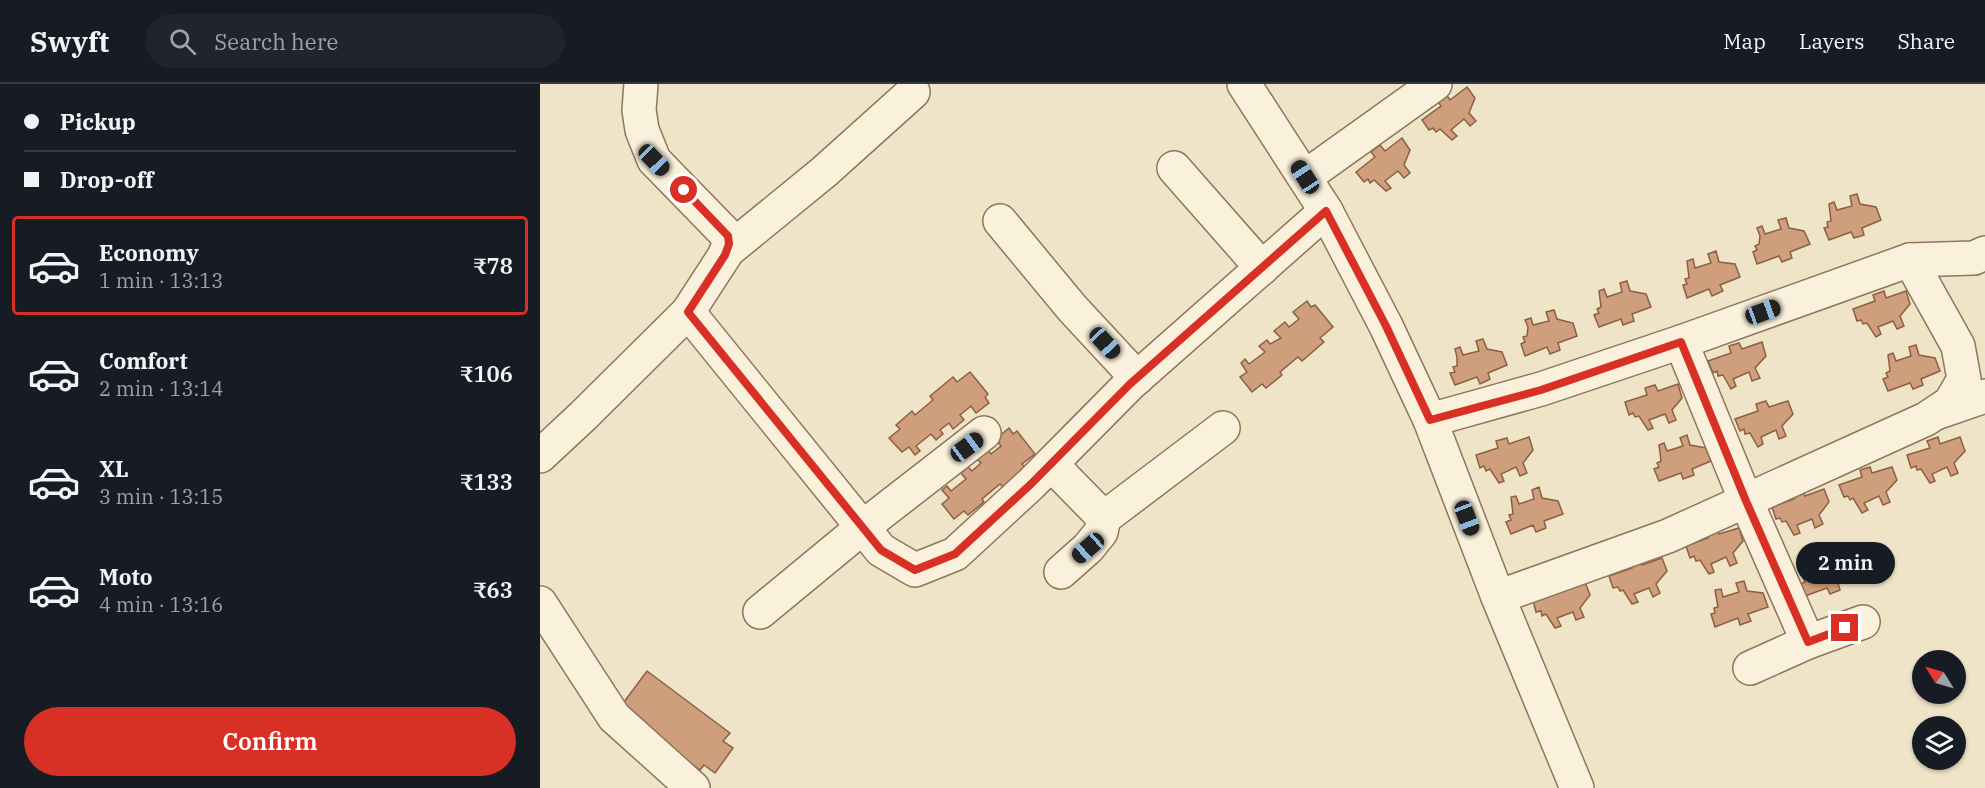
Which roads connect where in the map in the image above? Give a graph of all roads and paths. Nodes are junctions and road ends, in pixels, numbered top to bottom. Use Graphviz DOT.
graph roads {
  1 [pos="641,84"];
  2 [pos="1244,84"];
  3 [pos="1429,87"];
  4 [pos="913,92"];
  5 [pos="1174,168"];
  6 [pos="1305,177"];
  7 [pos="1326,211"];
  8 [pos="1000,221"];
  9 [pos="726,252"];
  10 [pos="1985,253"];
  11 [pos="1910,260"];
  12 [pos="1262,268"];
  13 [pos="688,312"];
  14 [pos="1681,342"];
  15 [pos="1137,378"];
  16 [pos="1985,396"];
  17 [pos="1932,415"];
  18 [pos="1430,420"];
  19 [pos="1223,428"];
  20 [pos="984,433"];
  21 [pos="540,456"];
  22 [pos="1051,464"];
  23 [pos="1746,501"];
  24 [pos="1104,518"];
  25 [pos="863,527"];
  26 [pos="1061,572"];
  27 [pos="1498,597"];
  28 [pos="540,603"];
  29 [pos="760,612"];
  30 [pos="1863,622"];
  31 [pos="1808,642"];
  32 [pos="1750,668"];
  33 [pos="693,788"];
  34 [pos="1577,788"];
  1 -- 9 [label="lane"];
  2 -- 6 [label="lane"];
  3 -- 6 [label="lane"];
  4 -- 9 [label="lane"];
  5 -- 12 [label="lane"];
  6 -- 7 [label="lane"];
  7 -- 12 [label="lane"];
  7 -- 18 [label="lane"];
  8 -- 15 [label="lane"];
  9 -- 13 [label="lane"];
  10 -- 11 [label="lane"];
  11 -- 14 [label="lane"];
  11 -- 17 [label="lane"];
  12 -- 15 [label="lane"];
  13 -- 21 [label="lane"];
  13 -- 25 [label="lane"];
  14 -- 18 [label="lane"];
  14 -- 23 [label="lane"];
  15 -- 22 [label="lane"];
  16 -- 17 [label="lane"];
  17 -- 23 [label="lane"];
  18 -- 27 [label="lane"];
  19 -- 24 [label="lane"];
  20 -- 25 [label="lane"];
  22 -- 24 [label="lane"];
  22 -- 25 [label="lane"];
  23 -- 27 [label="lane"];
  23 -- 31 [label="lane"];
  24 -- 26 [label="lane"];
  25 -- 29 [label="lane"];
  27 -- 34 [label="lane"];
  28 -- 33 [label="lane"];
  30 -- 31 [label="lane"];
  31 -- 32 [label="lane"];
}
